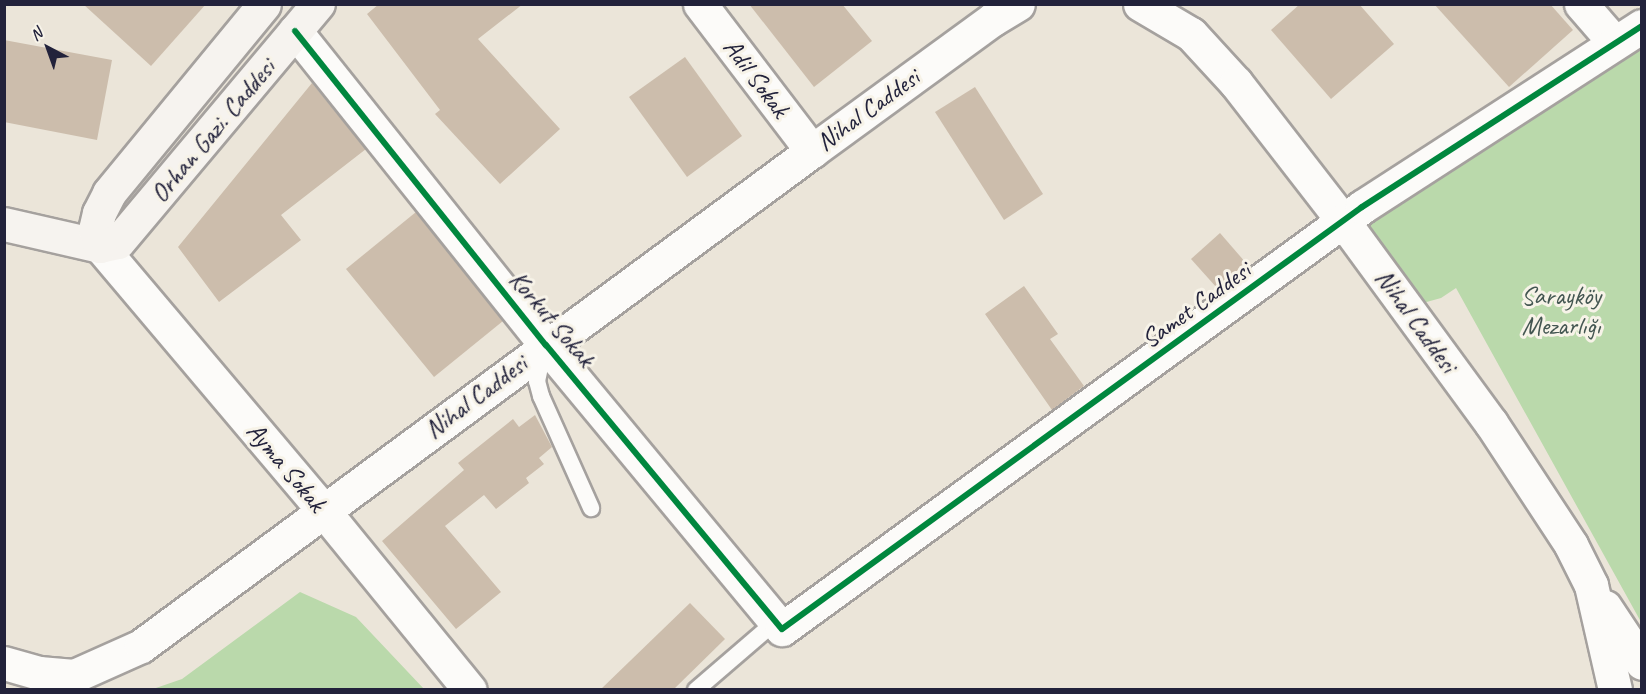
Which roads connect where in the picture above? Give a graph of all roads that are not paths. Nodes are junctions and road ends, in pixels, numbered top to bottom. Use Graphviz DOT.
graph roads {
  1 [pos="264,4"];
  2 [pos="318,4"];
  3 [pos="700,4"];
  4 [pos="1018,4"];
  5 [pos="1140,4"];
  6 [pos="1581,4"];
  7 [pos="295,31"];
  8 [pos="1628,34"];
  9 [pos="812,151"];
  10 [pos="1343,221"];
  11 [pos="4,224"];
  12 [pos="100,246"];
  13 [pos="546,345"];
  14 [pos="591,508"];
  15 [pos="323,510"];
  16 [pos="1591,585"];
  17 [pos="775,629"];
  18 [pos="4,663"];
  19 [pos="1641,663"];
  20 [pos="470,690"];
  21 [pos="696,690"];
  22 [pos="1615,690"];
  1 -- 12 [label="street, Orhan Gazi. Caddesi"];
  2 -- 7 [label="street, Orhan Gazi. Caddesi"];
  3 -- 9 [label="street, Adil Sokak"];
  4 -- 9 [label="street, Nihal Caddesi"];
  5 -- 10 [label="street, Nihal Caddesi"];
  6 -- 8 [label="street"];
  7 -- 12 [label="street, Orhan Gazi. Caddesi"];
  7 -- 13 [label="street, Korkut Sokak"];
  8 -- 10 [label="street, Samet Caddesi"];
  9 -- 13 [label="street, Nihal Caddesi"];
  10 -- 16 [label="street, Nihal Caddesi"];
  10 -- 17 [label="street, Samet Caddesi"];
  11 -- 12 [label="street"];
  12 -- 15 [label="street, Ayma Sokak"];
  13 -- 14 [label="lane"];
  13 -- 15 [label="street, Nihal Caddesi"];
  13 -- 17 [label="street, Korkut Sokak"];
  15 -- 18 [label="street, Nihal Caddesi"];
  15 -- 20 [label="street, Ayma Sokak"];
  16 -- 19 [label="street"];
  16 -- 22 [label="street, Nihal Caddesi"];
  17 -- 21 [label="lane"];
}
